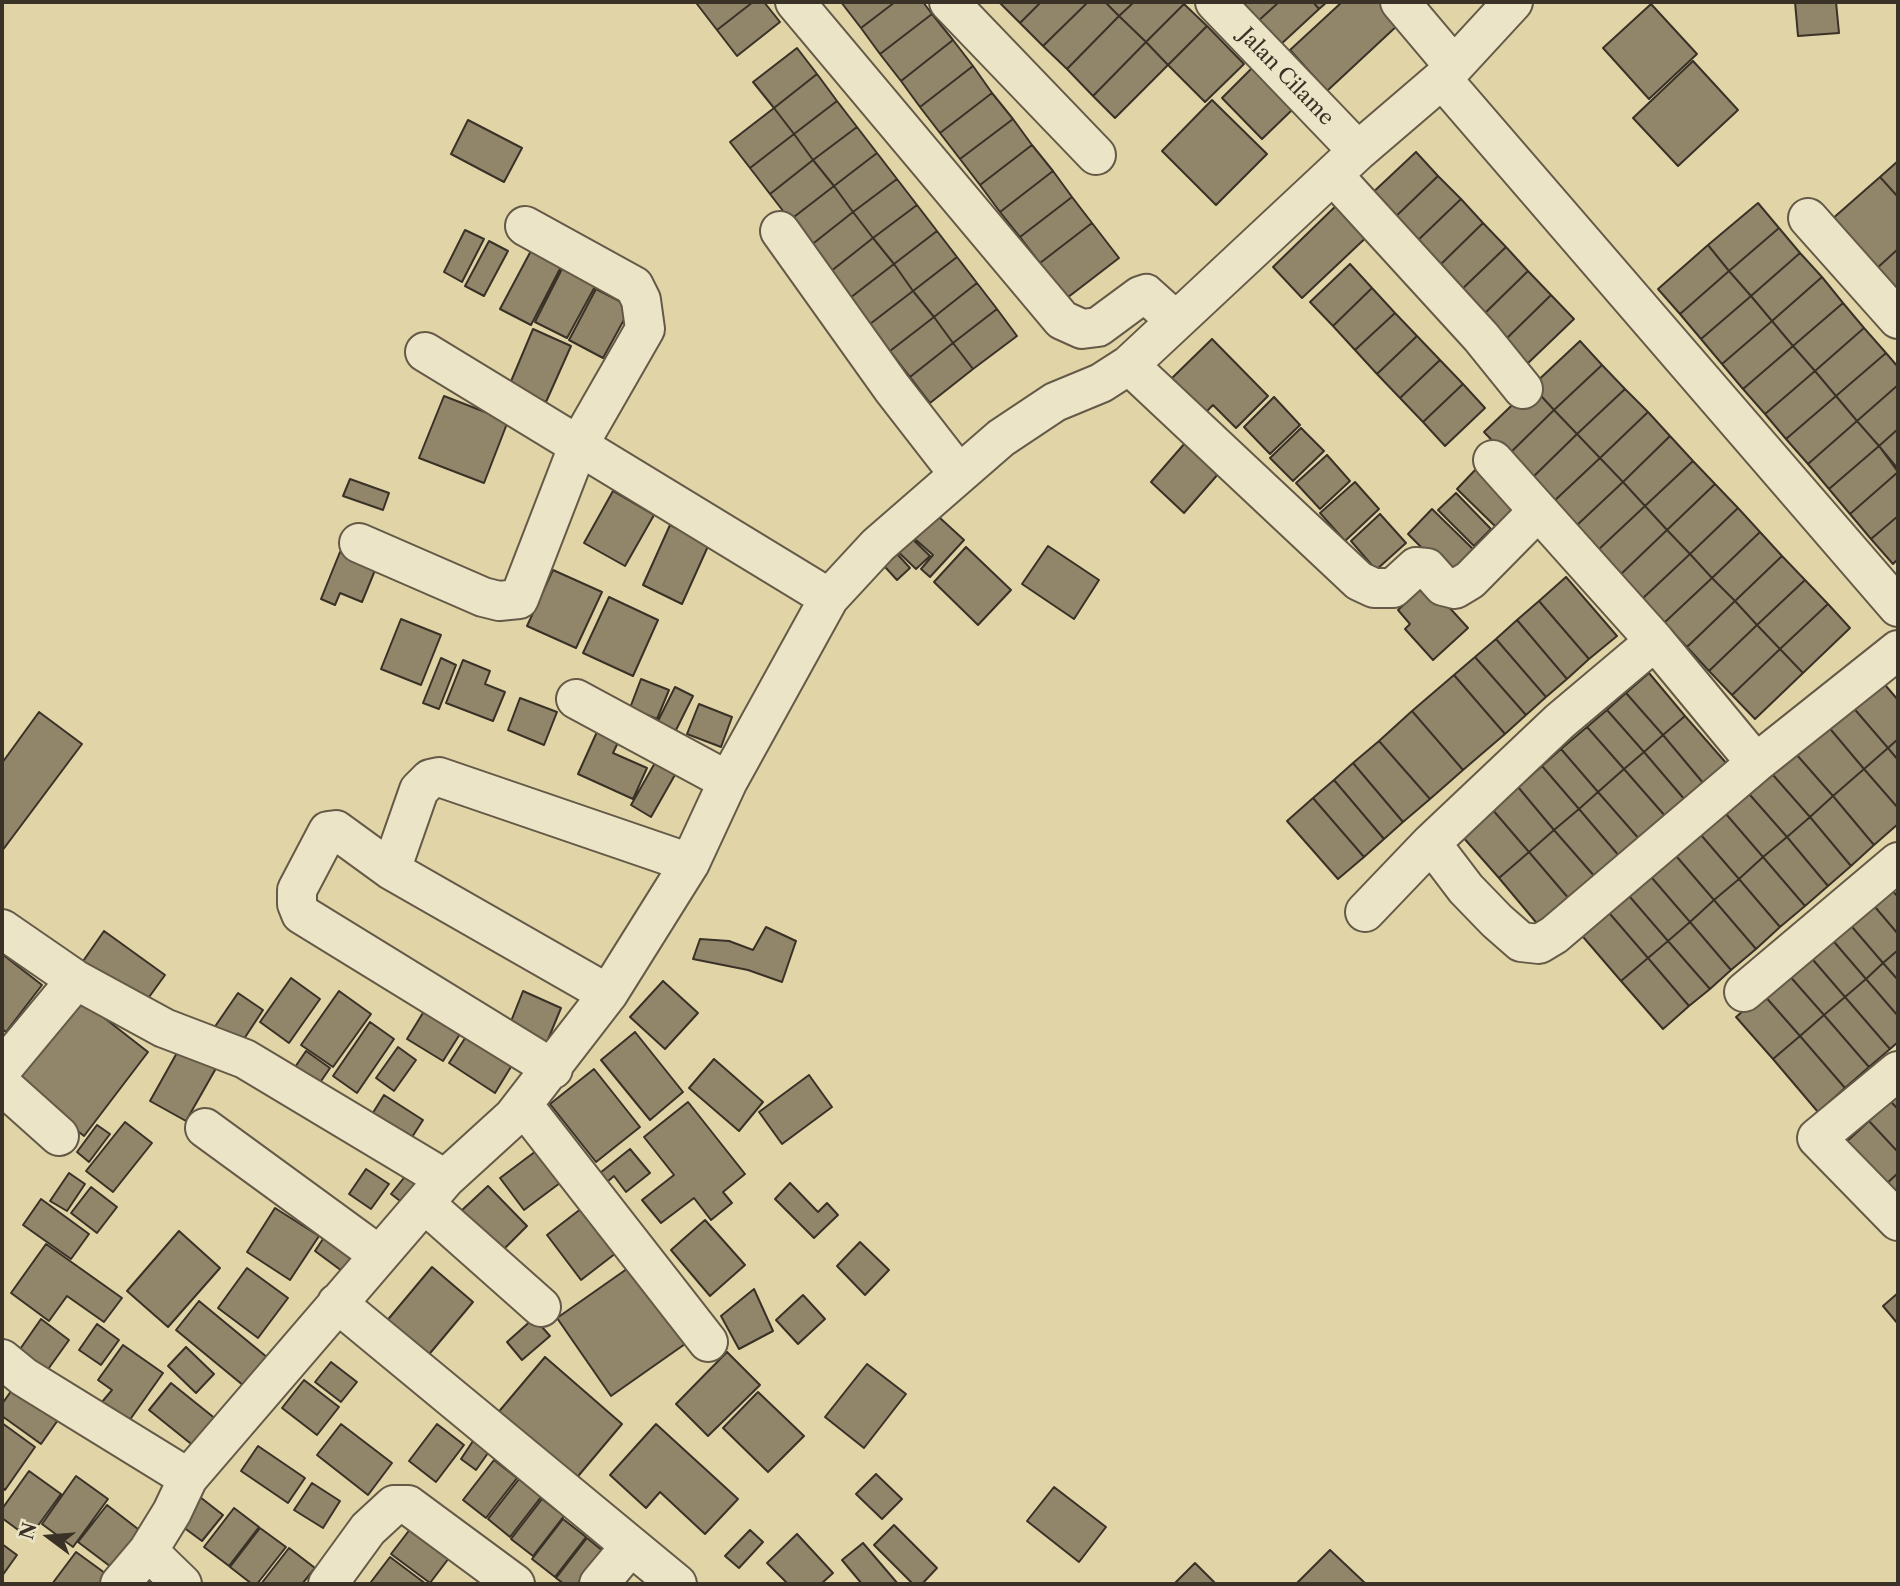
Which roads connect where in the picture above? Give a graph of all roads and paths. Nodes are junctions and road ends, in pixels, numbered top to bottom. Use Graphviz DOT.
graph roads {
  1 [pos="795,2"];
  2 [pos="949,2"];
  3 [pos="1215,2"];
  4 [pos="1400,2"];
  5 [pos="1513,2"];
  6 [pos="1448,73"];
  7 [pos="1096,155"];
  8 [pos="1345,163"];
  9 [pos="1808,218"];
  10 [pos="524,226"];
  11 [pos="780,231"];
  12 [pos="1898,320"];
  13 [pos="1176,321"];
  14 [pos="425,352"];
  15 [pos="1129,366"];
  16 [pos="1522,389"];
  17 [pos="579,444"];
  18 [pos="1493,460"];
  19 [pos="958,473"];
  20 [pos="1538,511"];
  21 [pos="359,542"];
  22 [pos="829,598"];
  23 [pos="1898,607"];
  24 [pos="1656,641"];
  25 [pos="1898,650"];
  26 [pos="576,699"];
  27 [pos="1756,763"];
  28 [pos="728,781"];
  29 [pos="1431,842"];
  30 [pos="1898,862"];
  31 [pos="690,863"];
  32 [pos="391,870"];
  33 [pos="1365,912"];
  34 [pos="2,929"];
  35 [pos="76,980"];
  36 [pos="1744,992"];
  37 [pos="608,994"];
  38 [pos="2,1069"];
  39 [pos="553,1069"];
  40 [pos="1898,1071"];
  41 [pos="2,1085"];
  42 [pos="523,1105"];
  43 [pos="205,1128"];
  44 [pos="59,1136"];
  45 [pos="435,1192"];
  46 [pos="1898,1221"];
  47 [pos="379,1255"];
  48 [pos="337,1303"];
  49 [pos="541,1307"];
  50 [pos="708,1342"];
  51 [pos="2,1359"];
  52 [pos="188,1478"];
  53 [pos="629,1548"];
  54 [pos="148,1551"];
  55 [pos="120,1584"];
  56 [pos="182,1584"];
  57 [pos="328,1584"];
  58 [pos="514,1584"];
  59 [pos="599,1584"];
  60 [pos="677,1584"];
  1 -- 13 [label="street"];
  2 -- 7 [label="street"];
  3 -- 8 [label="street, Jalan Cilame"];
  4 -- 6 [label="street"];
  5 -- 6 [label="street"];
  6 -- 8 [label="street"];
  6 -- 23 [label="street"];
  8 -- 13 [label="street"];
  8 -- 16 [label="street, Jalan Cilame"];
  9 -- 12 [label="street"];
  10 -- 17 [label="street"];
  11 -- 19 [label="street"];
  13 -- 15 [label="street"];
  14 -- 17 [label="street"];
  15 -- 19 [label="street"];
  15 -- 20 [label="street"];
  17 -- 21 [label="street"];
  17 -- 22 [label="street"];
  18 -- 20 [label="street"];
  19 -- 22 [label="street"];
  20 -- 24 [label="street"];
  22 -- 28 [label="street"];
  24 -- 27 [label="street"];
  24 -- 29 [label="street"];
  25 -- 27 [label="street"];
  26 -- 28 [label="street"];
  27 -- 29 [label="street"];
  28 -- 31 [label="street"];
  29 -- 33 [label="street"];
  30 -- 36 [label="street"];
  31 -- 32 [label="street"];
  31 -- 37 [label="street"];
  32 -- 37 [label="street"];
  32 -- 39 [label="street"];
  34 -- 35 [label="street"];
  35 -- 38 [label="street"];
  35 -- 45 [label="street"];
  37 -- 39 [label="street"];
  39 -- 42 [label="street"];
  40 -- 46 [label="street"];
  41 -- 44 [label="street"];
  42 -- 45 [label="street"];
  42 -- 50 [label="street"];
  43 -- 47 [label="street"];
  45 -- 47 [label="street"];
  45 -- 49 [label="street"];
  47 -- 48 [label="street"];
  48 -- 52 [label="street"];
  48 -- 53 [label="street"];
  51 -- 52 [label="street"];
  52 -- 54 [label="street"];
  53 -- 59 [label="street"];
  53 -- 60 [label="street"];
  54 -- 55 [label="street"];
  54 -- 56 [label="street"];
  57 -- 58 [label="street"];
}
